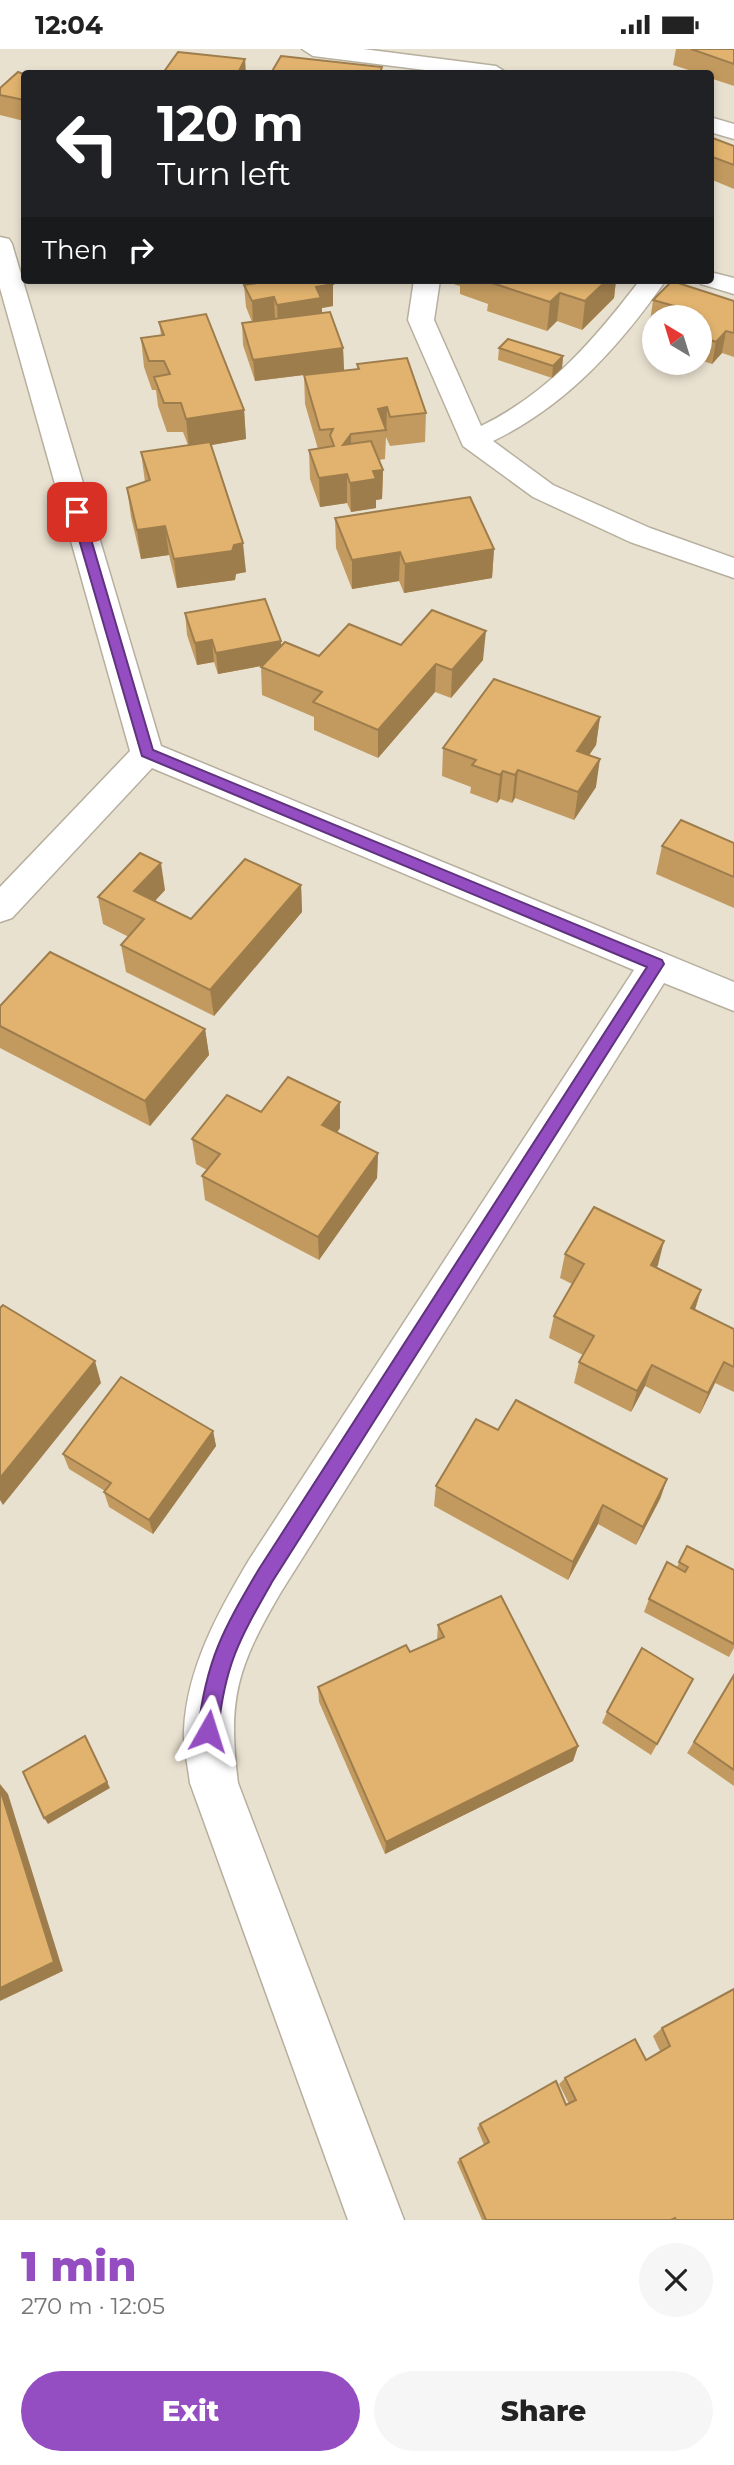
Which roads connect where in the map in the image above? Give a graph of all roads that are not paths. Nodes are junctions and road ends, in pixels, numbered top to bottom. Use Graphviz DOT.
graph roads {
  1 [pos="313,49"];
  2 [pos="473,70"];
  3 [pos="0,244"];
  4 [pos="714,280"];
  5 [pos="426,284"];
  6 [pos="650,284"];
  7 [pos="734,286"];
  8 [pos="473,440"];
  9 [pos="734,568"];
  10 [pos="147,753"];
  11 [pos="0,909"];
  12 [pos="657,964"];
  13 [pos="734,997"];
  14 [pos="376,2220"];
  1 -- 2 [label="lane"];
  3 -- 10 [label="lane"];
  4 -- 7 [label="lane"];
  5 -- 8 [label="lane"];
  6 -- 8 [label="lane"];
  8 -- 9 [label="lane"];
  10 -- 11 [label="lane"];
  10 -- 12 [label="lane"];
  12 -- 13 [label="lane"];
  12 -- 14 [label="lane"];
}
